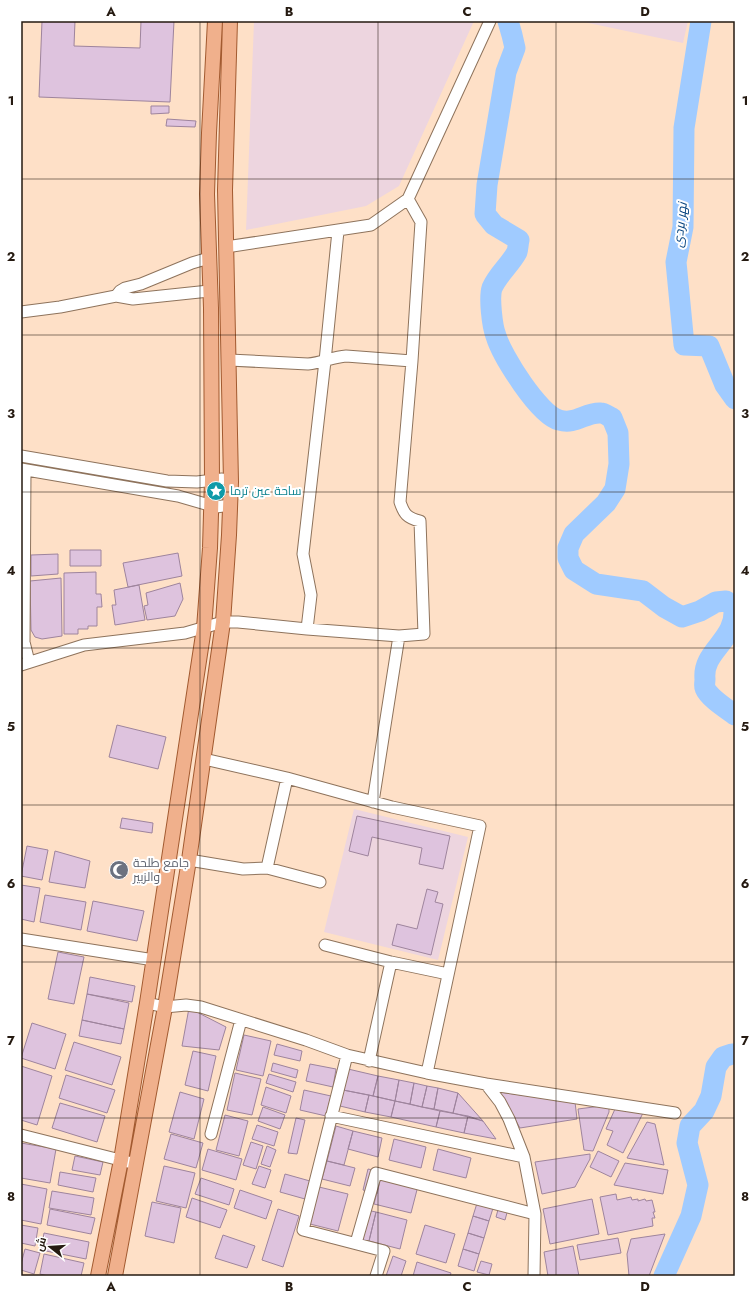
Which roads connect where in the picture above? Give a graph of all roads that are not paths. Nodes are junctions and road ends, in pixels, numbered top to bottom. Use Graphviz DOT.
graph roads {
  1 [pos="490,21"];
  2 [pos="215,22"];
  3 [pos="229,22"];
  4 [pos="408,199"];
  5 [pos="338,231"];
  6 [pos="226,247"];
  7 [pos="209,258"];
  8 [pos="209,291"];
  9 [pos="116,296"];
  10 [pos="21,312"];
  11 [pos="229,360"];
  12 [pos="325,361"];
  13 [pos="412,361"];
  14 [pos="21,456"];
  15 [pos="23,470"];
  16 [pos="212,480"];
  17 [pos="231,482"];
  18 [pos="230,505"];
  19 [pos="212,506"];
  20 [pos="223,622"];
  21 [pos="204,628"];
  22 [pos="307,629"];
  23 [pos="399,636"];
  24 [pos="25,663"];
  25 [pos="204,759"];
  26 [pos="287,778"];
  27 [pos="373,802"];
  28 [pos="189,860"];
  29 [pos="267,868"];
  30 [pos="320,882"];
  31 [pos="21,939"];
  32 [pos="325,945"];
  33 [pos="154,960"];
  34 [pos="391,962"];
  35 [pos="448,974"];
  36 [pos="147,1003"];
  37 [pos="165,1007"];
  38 [pos="241,1020"];
  39 [pos="347,1055"];
  40 [pos="369,1061"];
  41 [pos="427,1073"];
  42 [pos="486,1084"];
  43 [pos="674,1113"];
  44 [pos="331,1116"];
  45 [pos="21,1134"];
  46 [pos="211,1134"];
  47 [pos="524,1157"];
  48 [pos="121,1160"];
  49 [pos="136,1164"];
  50 [pos="535,1214"];
  51 [pos="356,1243"];
  52 [pos="98,1276"];
  53 [pos="115,1276"];
  54 [pos="376,1276"];
  55 [pos="534,1276"];
  1 -- 4 [label="street"];
  2 -- 3 [label="main road"];
  2 -- 7 [label="main road"];
  3 -- 6 [label="main road"];
  4 -- 5 [label="street"];
  4 -- 13 [label="street"];
  5 -- 6 [label="street"];
  5 -- 12 [label="street"];
  6 -- 11 [label="main road"];
  7 -- 8 [label="main road"];
  7 -- 9 [label="street"];
  8 -- 9 [label="street"];
  8 -- 16 [label="main road"];
  9 -- 10 [label="street"];
  11 -- 12 [label="street"];
  11 -- 17 [label="main road"];
  12 -- 13 [label="street"];
  12 -- 22 [label="street"];
  13 -- 23 [label="street"];
  14 -- 16 [label="street"];
  15 -- 19 [label="street"];
  15 -- 24 [label="street"];
  16 -- 17 [label="street"];
  16 -- 19 [label="main road"];
  17 -- 18 [label="main road"];
  18 -- 19 [label="street"];
  18 -- 20 [label="main road"];
  19 -- 21 [label="main road"];
  20 -- 21 [label="street"];
  20 -- 22 [label="street"];
  20 -- 25 [label="main road"];
  21 -- 24 [label="street"];
  21 -- 33 [label="main road"];
  22 -- 23 [label="street"];
  23 -- 27 [label="street"];
  25 -- 26 [label="street"];
  25 -- 28 [label="main road"];
  26 -- 27 [label="street"];
  26 -- 29 [label="street"];
  27 -- 35 [label="street"];
  28 -- 29 [label="street"];
  28 -- 37 [label="main road"];
  29 -- 30 [label="street"];
  31 -- 33 [label="street"];
  32 -- 34 [label="street"];
  33 -- 36 [label="main road"];
  34 -- 35 [label="street"];
  34 -- 40 [label="street"];
  35 -- 41 [label="street"];
  36 -- 37 [label="street"];
  36 -- 48 [label="main road"];
  37 -- 38 [label="street"];
  37 -- 49 [label="main road"];
  38 -- 39 [label="street"];
  38 -- 46 [label="street"];
  39 -- 40 [label="street"];
  39 -- 44 [label="street"];
  40 -- 41 [label="street"];
  41 -- 42 [label="street"];
  42 -- 43 [label="street"];
  42 -- 47 [label="street"];
  44 -- 47 [label="street"];
  44 -- 51 [label="street"];
  45 -- 48 [label="street"];
  47 -- 50 [label="street"];
  48 -- 49 [label="street"];
  48 -- 52 [label="main road"];
  49 -- 53 [label="main road"];
  50 -- 51 [label="street"];
  50 -- 55 [label="street"];
  51 -- 54 [label="street"];
}
